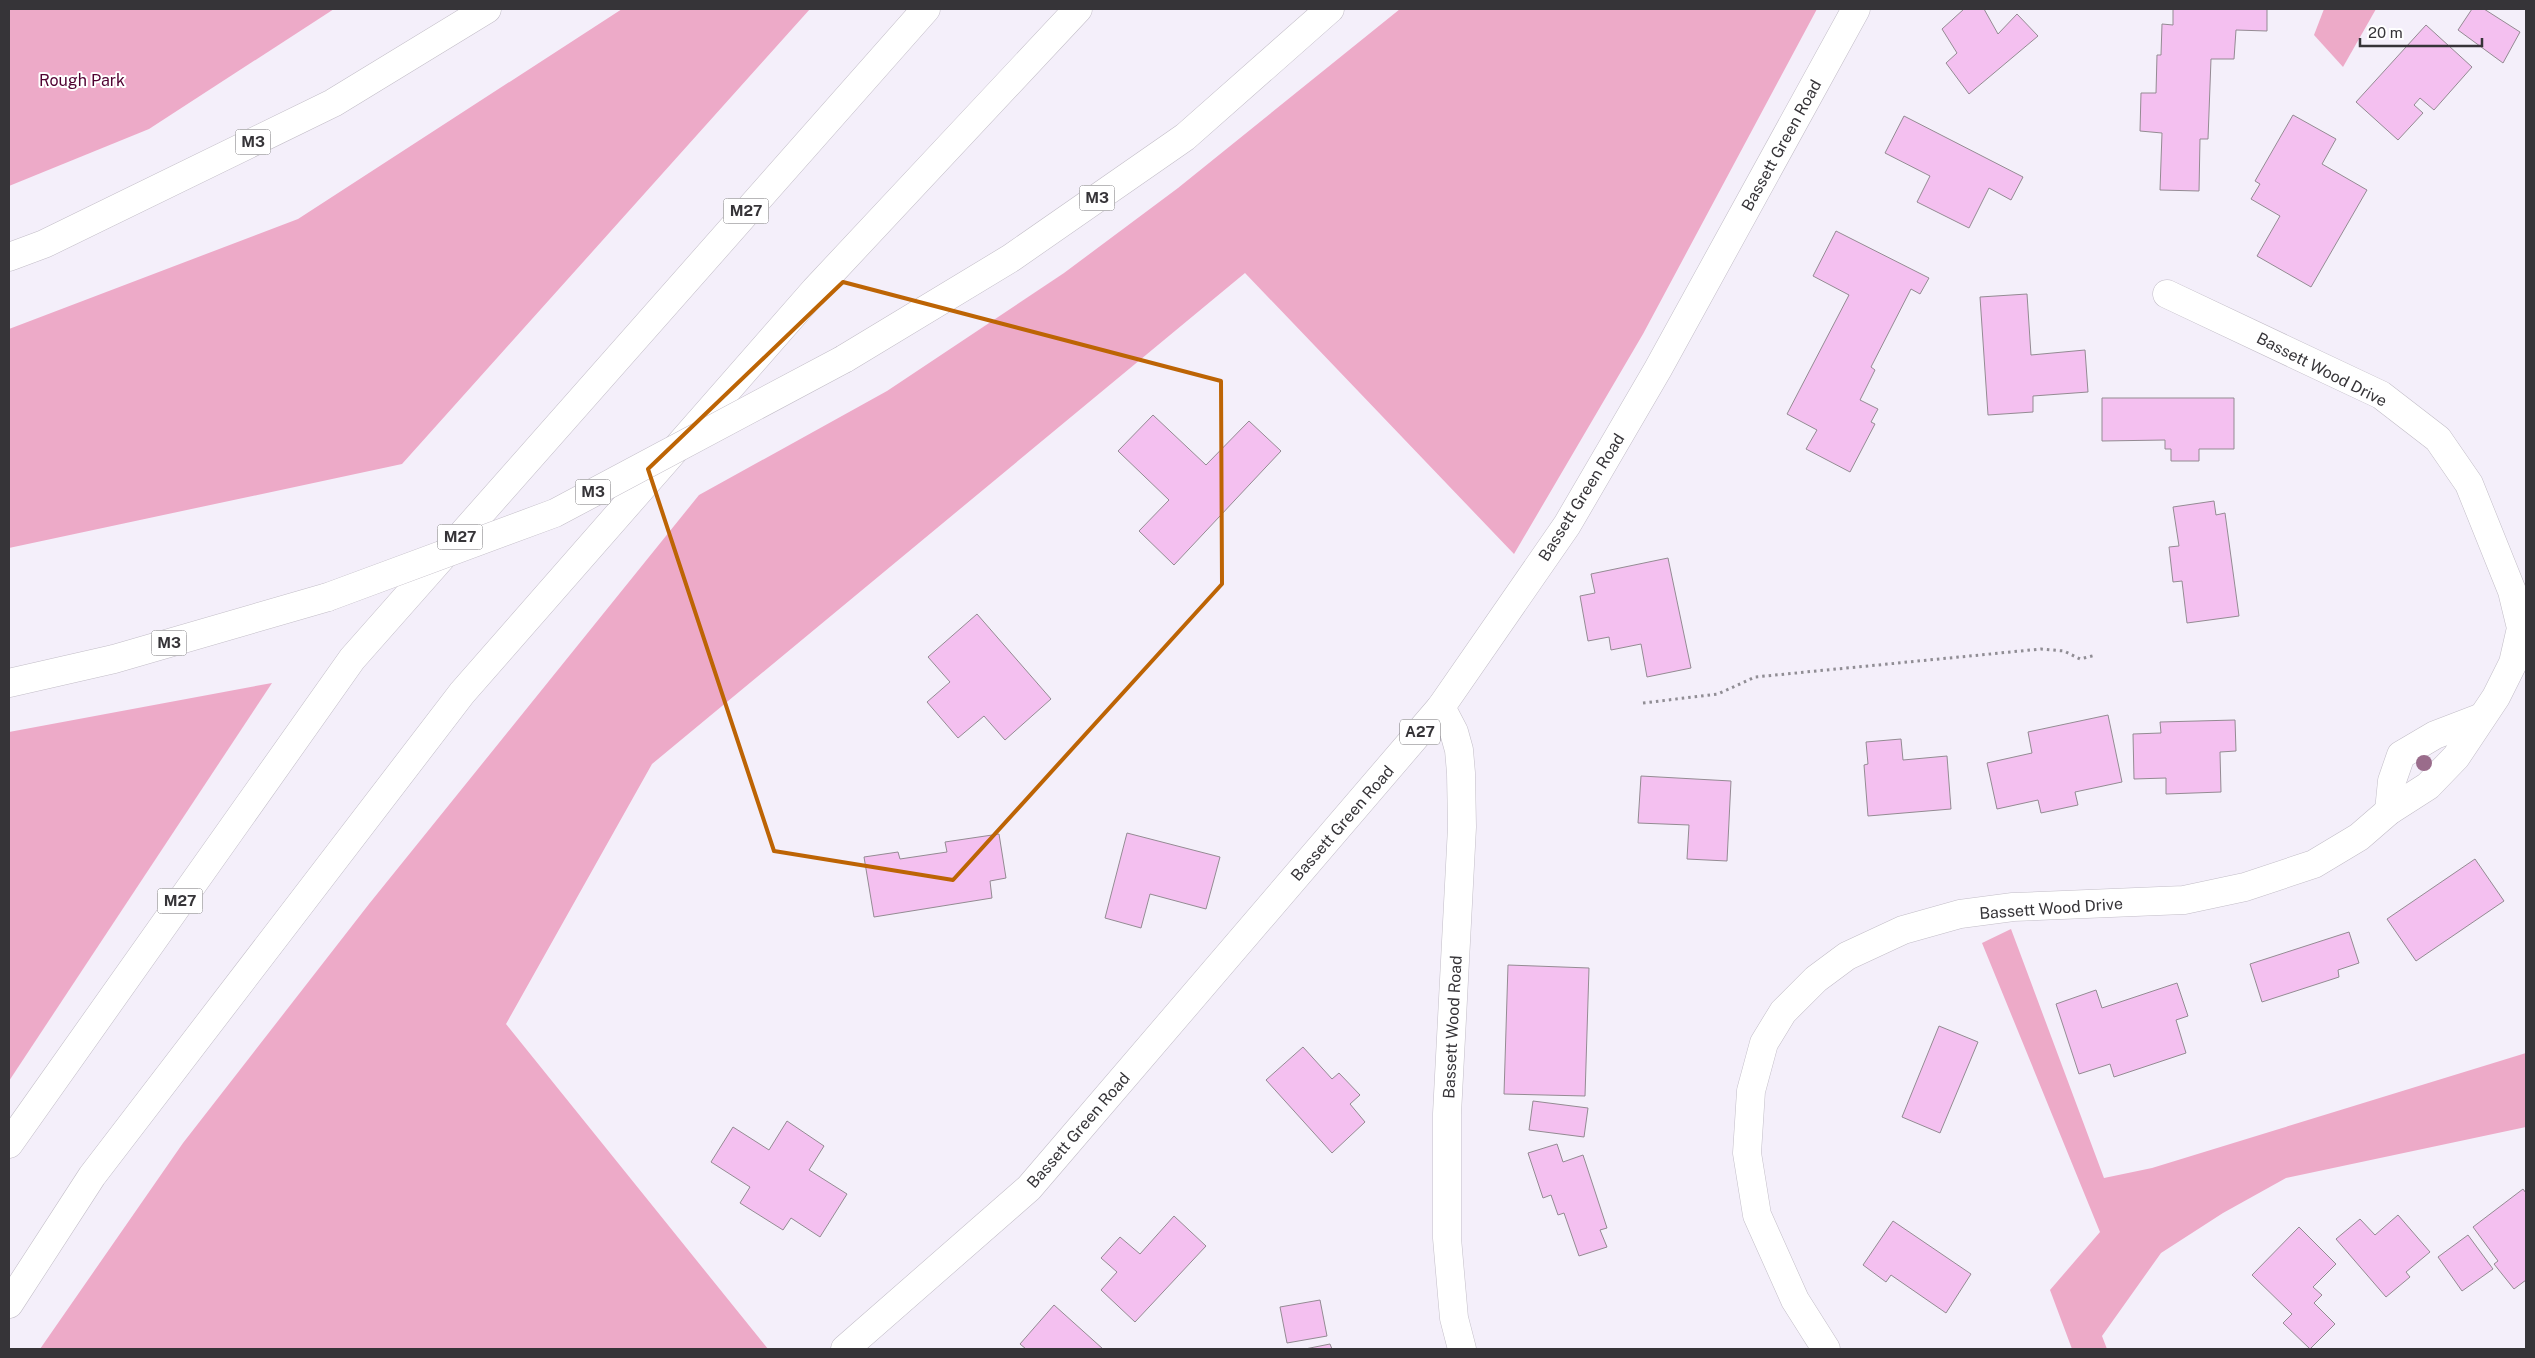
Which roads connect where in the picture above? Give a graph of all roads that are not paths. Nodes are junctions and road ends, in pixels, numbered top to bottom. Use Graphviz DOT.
graph roads {
  1 [pos="487,9"];
  2 [pos="926,9"];
  3 [pos="1078,9"];
  4 [pos="1330,9"];
  5 [pos="1856,9"];
  6 [pos="9,257"];
  7 [pos="2167,294"];
  8 [pos="2523,626"];
  9 [pos="9,683"];
  10 [pos="1441,707"];
  11 [pos="2482,717"];
  12 [pos="2389,812"];
  13 [pos="9,1144"];
  14 [pos="9,1304"];
  15 [pos="845,1349"];
  16 [pos="1462,1349"];
  17 [pos="1826,1349"];
  1 -- 6 [label="main road, M3"];
  2 -- 13 [label="main road, M27"];
  3 -- 14 [label="main road"];
  4 -- 9 [label="main road, M3, bridge"];
  5 -- 10 [label="main road, Bassett Green Road / A27"];
  7 -- 8 [label="main road, Bassett Wood Drive"];
  8 -- 11 [label="main road, Bassett Wood Drive"];
  10 -- 15 [label="main road, Bassett Green Road / A27"];
  10 -- 16 [label="main road, Bassett Wood Road"];
  11 -- 12 [label="main road, Bassett Wood Drive"];
  11 -- 12 [label="main road"];
  12 -- 17 [label="main road, Bassett Wood Drive"];
}
